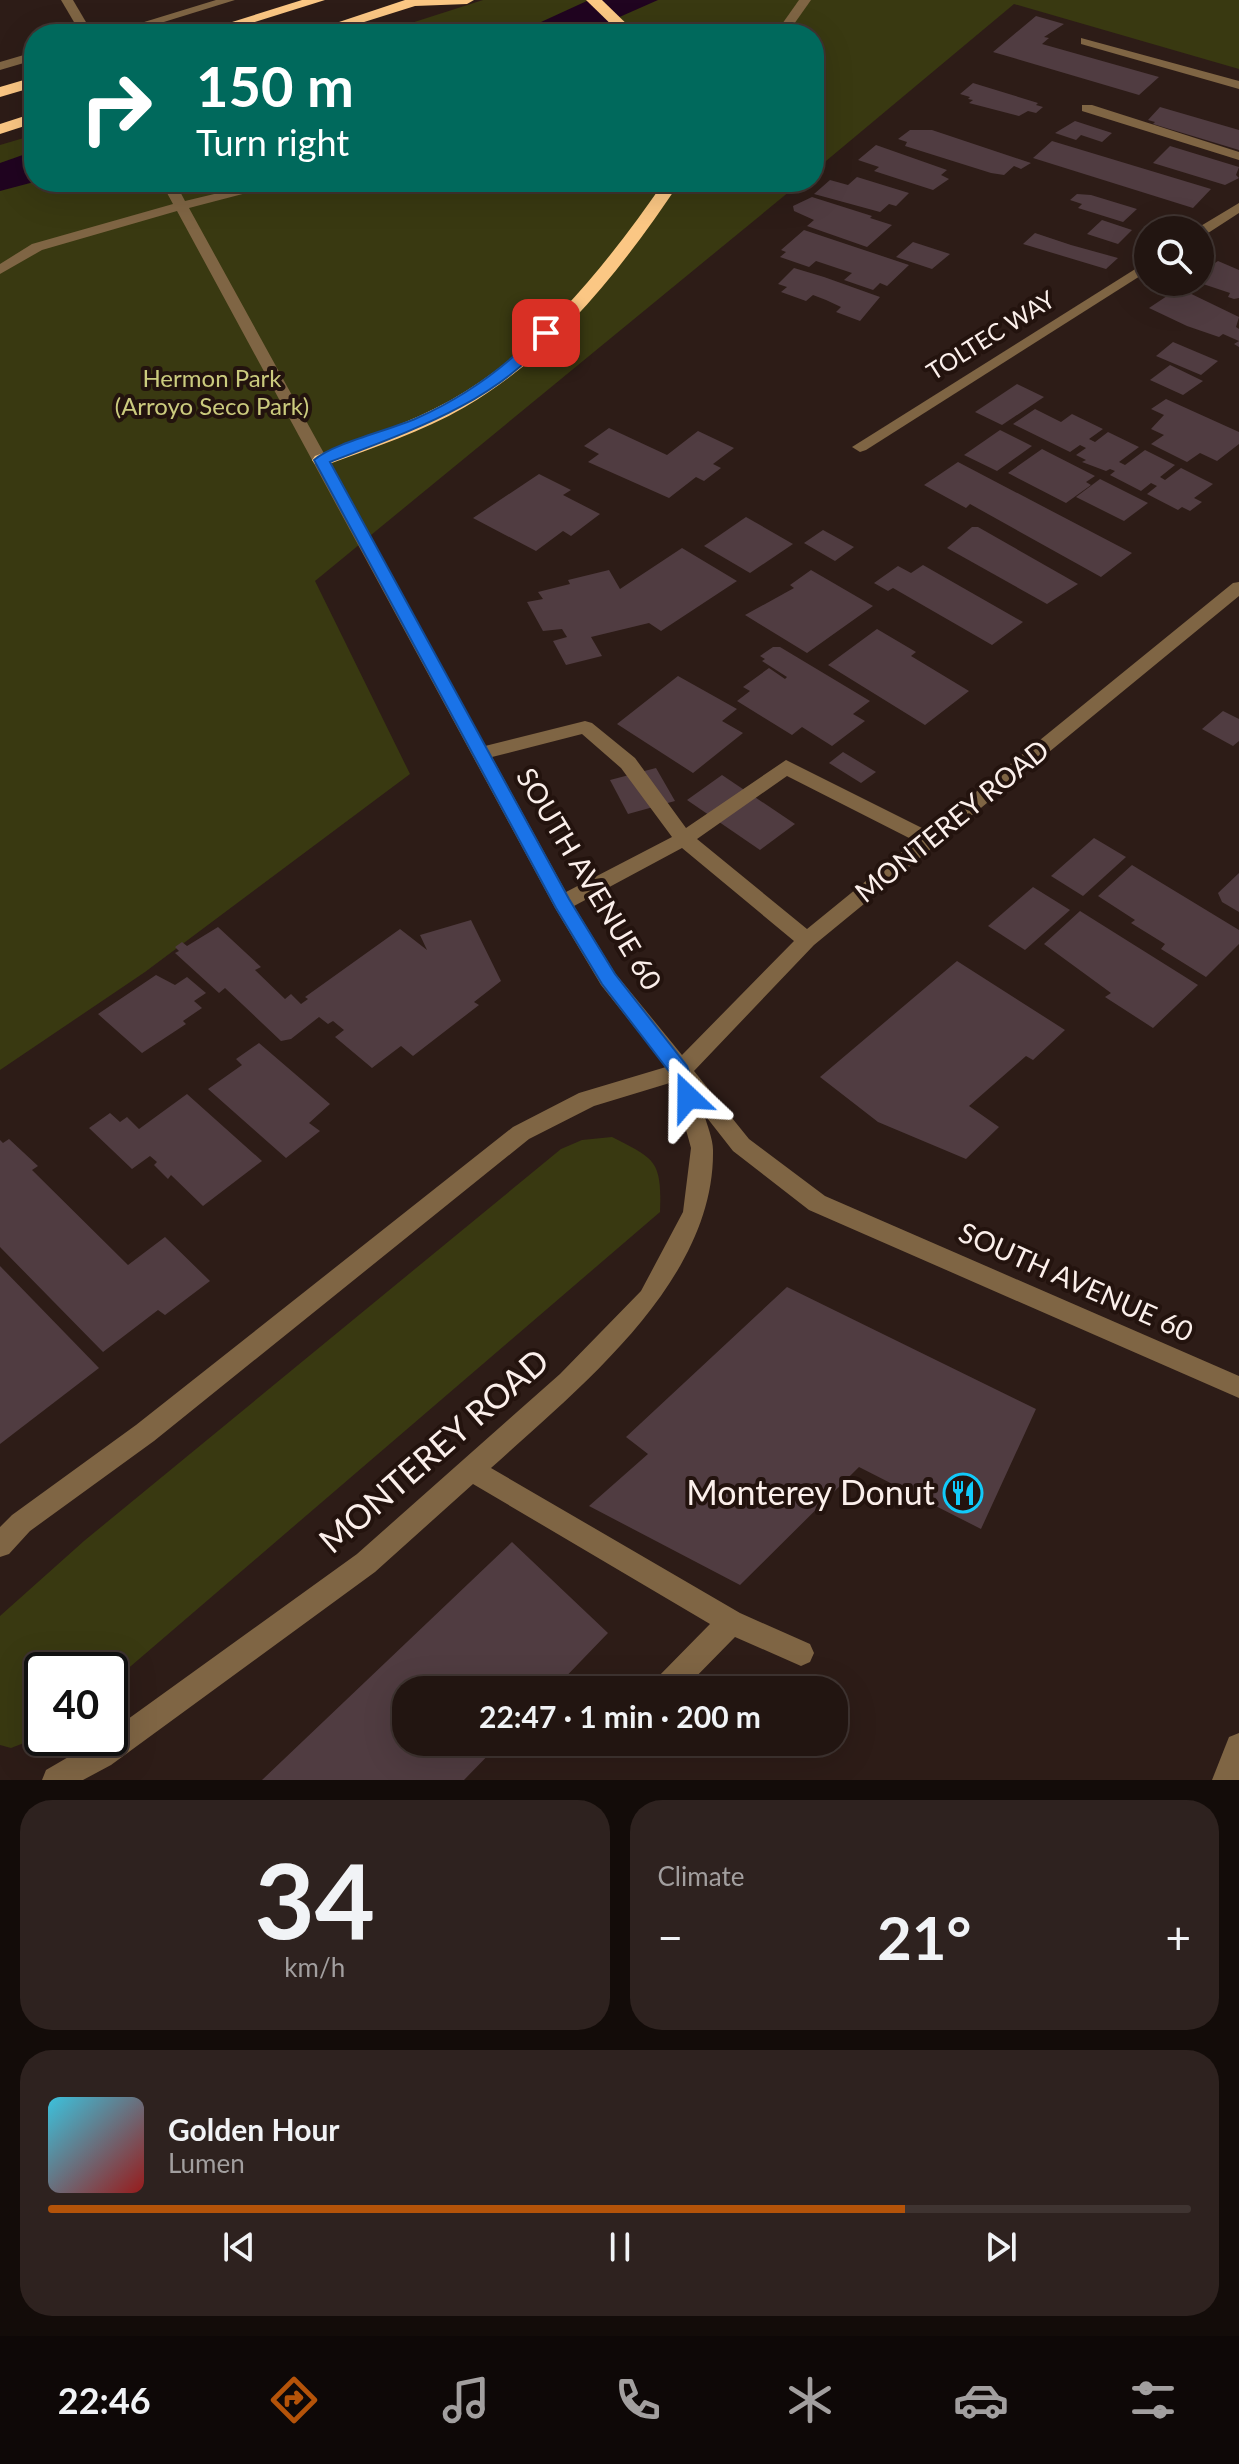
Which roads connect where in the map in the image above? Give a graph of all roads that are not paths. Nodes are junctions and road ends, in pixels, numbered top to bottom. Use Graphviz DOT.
graph roads {
  1 [pos="67,0"];
  2 [pos="229,0"];
  3 [pos="318,0"];
  4 [pos="467,0"];
  5 [pos="593,0"];
  6 [pos="805,0"];
  7 [pos="417,1"];
  8 [pos="81,24"];
  9 [pos="146,24"];
  10 [pos="235,24"];
  11 [pos="342,24"];
  12 [pos="619,24"];
  13 [pos="788,24"];
  14 [pos="1085,41"];
  15 [pos="24,59"];
  16 [pos="0,66"];
  17 [pos="24,85"];
  18 [pos="1239,85"];
  19 [pos="0,92"];
  20 [pos="1087,108"];
  21 [pos="24,121"];
  22 [pos="0,129"];
  23 [pos="1239,156"];
  24 [pos="173,192"];
  25 [pos="239,192"];
  26 [pos="665,192"];
  27 [pos="1239,207"];
  28 [pos="1214,223"];
  29 [pos="0,270"];
  30 [pos="1134,274"];
  31 [pos="860,447"];
  32 [pos="322,460"];
  33 [pos="1239,587"];
  34 [pos="478,754"];
  35 [pos="684,839"];
  36 [pos="929,840"];
  37 [pos="562,903"];
  38 [pos="807,940"];
  39 [pos="680,1071"];
  40 [pos="1238,1384"];
  41 [pos="472,1470"];
  42 [pos="0,1545"];
  43 [pos="731,1622"];
  44 [pos="801,1653"];
  45 [pos="678,1676"];
  46 [pos="1239,1747"];
  47 [pos="56,1780"];
  48 [pos="1226,1780"];
  1 -- 8 [label="street"];
  2 -- 9 [label="street"];
  3 -- 10 [label="highway"];
  4 -- 7 [label="highway"];
  5 -- 12 [label="highway"];
  6 -- 13 [label="street"];
  7 -- 11 [label="highway"];
  14 -- 18 [label="street"];
  15 -- 16 [label="street"];
  17 -- 19 [label="highway"];
  20 -- 23 [label="street"];
  21 -- 22 [label="highway"];
  24 -- 32 [label="street, SOUTH AVENUE 60"];
  25 -- 29 [label="street"];
  26 -- 32 [label="highway"];
  27 -- 28 [label="street"];
  30 -- 31 [label="street, TOLTEC WAY"];
  32 -- 34 [label="street, SOUTH AVENUE 60"];
  33 -- 36 [label="street, MONTEREY ROAD"];
  34 -- 35 [label="street"];
  34 -- 37 [label="street, SOUTH AVENUE 60"];
  35 -- 36 [label="street"];
  35 -- 37 [label="street"];
  35 -- 38 [label="street"];
  36 -- 38 [label="street, MONTEREY ROAD"];
  37 -- 39 [label="street, SOUTH AVENUE 60"];
  38 -- 39 [label="street, MONTEREY ROAD"];
  39 -- 40 [label="street, SOUTH AVENUE 60"];
  39 -- 41 [label="street, MONTEREY ROAD"];
  39 -- 42 [label="street, MONTEREY ROAD"];
  41 -- 43 [label="street"];
  41 -- 47 [label="street, MONTEREY ROAD"];
  43 -- 44 [label="street"];
  43 -- 45 [label="street"];
  46 -- 48 [label="street"];
}
